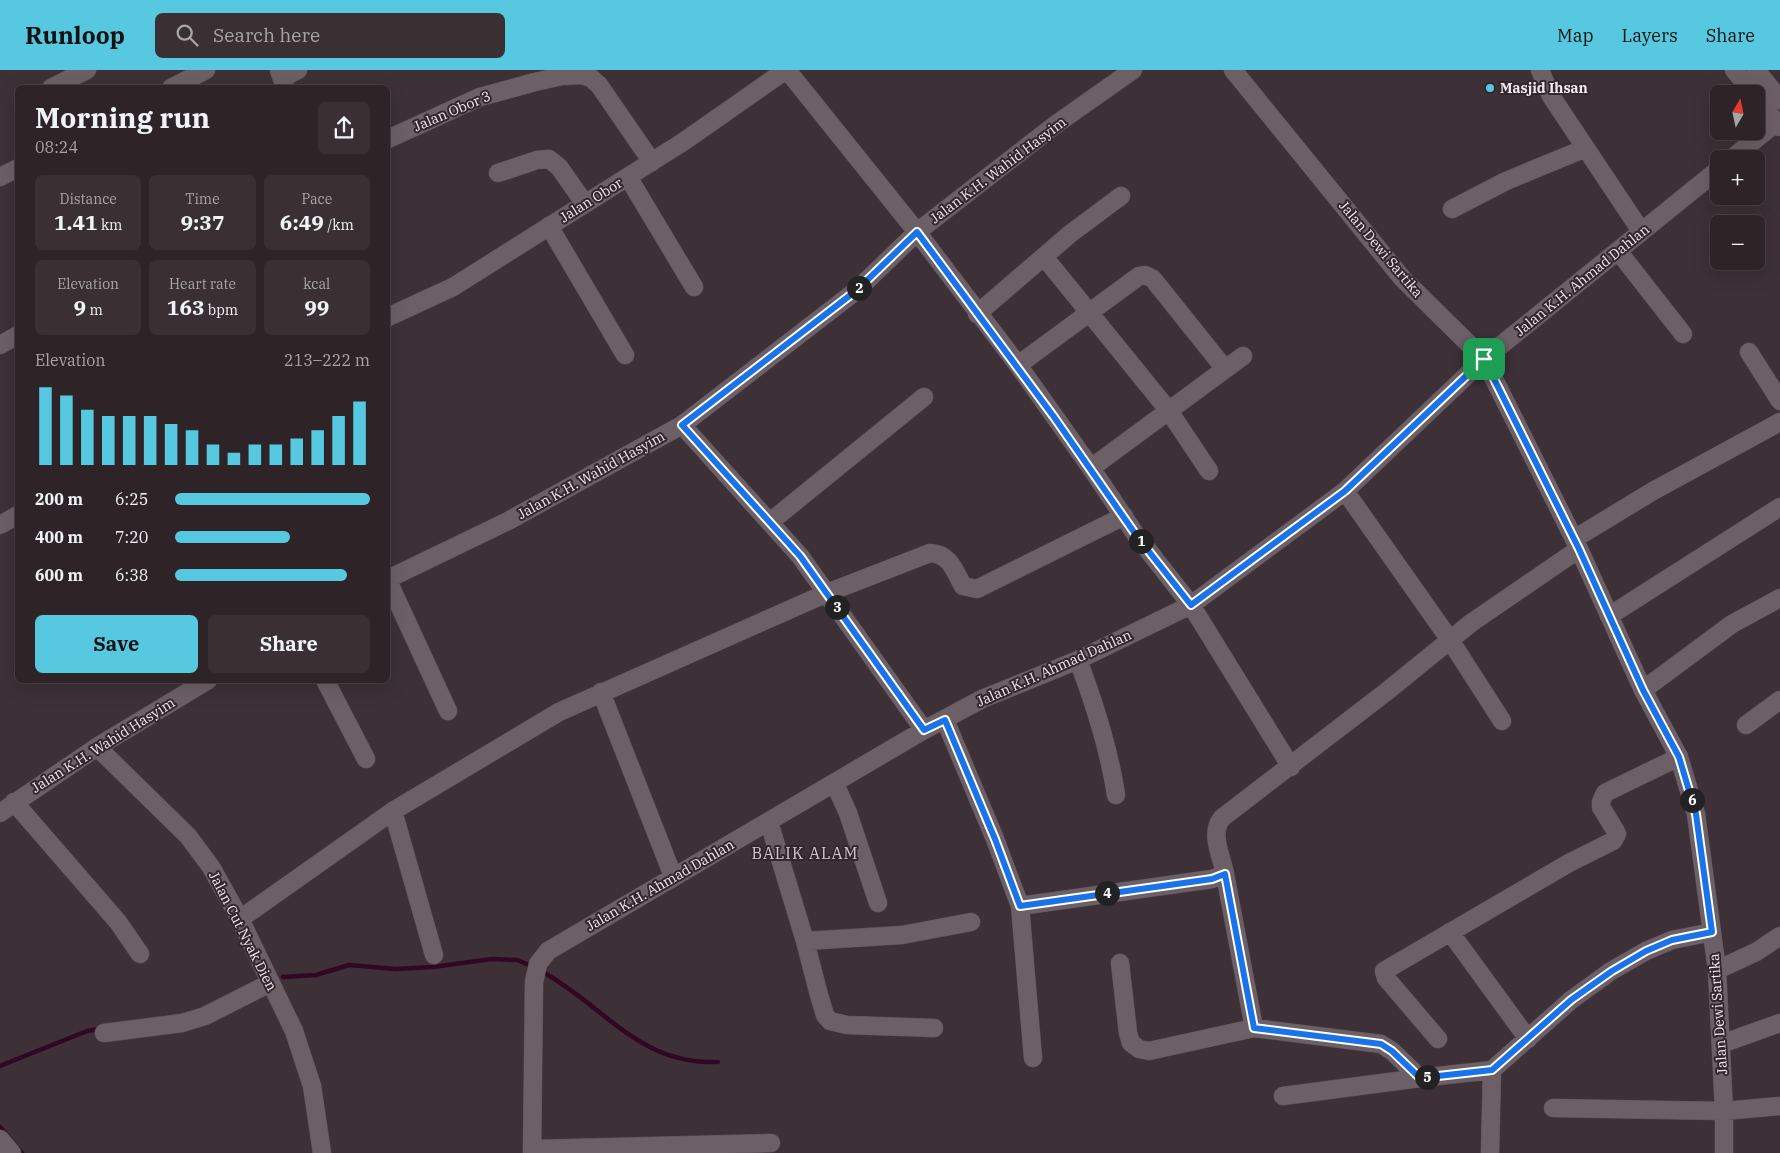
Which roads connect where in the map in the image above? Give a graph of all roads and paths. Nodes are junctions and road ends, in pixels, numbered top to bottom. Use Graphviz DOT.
graph roads {
  1 [pos="87,70"];
  2 [pos="206,70"];
  3 [pos="298,70"];
  4 [pos="786,70"];
  5 [pos="1133,70"];
  6 [pos="1233,70"];
  7 [pos="1540,70"];
  8 [pos="1734,70"];
  9 [pos="1756,70"];
  10 [pos="580,72"];
  11 [pos="282,79"];
  12 [pos="57,85"];
  13 [pos="177,85"];
  14 [pos="1746,85"];
  15 [pos="1780,100"];
  16 [pos="1765,108"];
  17 [pos="1778,124"];
  18 [pos="390,138"];
  19 [pos="1586,148"];
  20 [pos="1743,150"];
  21 [pos="652,162"];
  22 [pos="15,170"];
  23 [pos="498,173"];
  24 [pos="1710,176"];
  25 [pos="0,177"];
  26 [pos="628,177"];
  27 [pos="1121,196"];
  28 [pos="585,204"];
  29 [pos="1452,209"];
  30 [pos="549,226"];
  31 [pos="1641,231"];
  32 [pos="917,232"];
  33 [pos="1618,251"];
  34 [pos="1044,258"];
  35 [pos="694,287"];
  36 [pos="977,314"];
  37 [pos="1088,314"];
  38 [pos="390,316"];
  39 [pos="1683,334"];
  40 [pos="15,337"];
  41 [pos="0,345"];
  42 [pos="1750,352"];
  43 [pos="625,355"];
  44 [pos="1243,356"];
  45 [pos="1484,359"];
  46 [pos="1018,365"];
  47 [pos="1225,369"];
  48 [pos="924,397"];
  49 [pos="1780,401"];
  50 [pos="1169,411"];
  51 [pos="1780,422"];
  52 [pos="682,425"];
  53 [pos="1091,468"];
  54 [pos="1209,471"];
  55 [pos="1345,491"];
  56 [pos="1780,507"];
  57 [pos="1124,516"];
  58 [pos="15,517"];
  59 [pos="770,522"];
  60 [pos="0,525"];
  61 [pos="1576,544"];
  62 [pos="390,579"];
  63 [pos="390,584"];
  64 [pos="827,593"];
  65 [pos="1780,598"];
  66 [pos="1191,605"];
  67 [pos="1610,616"];
  68 [pos="1450,640"];
  69 [pos="1078,660"];
  70 [pos="203,683"];
  71 [pos="327,683"];
  72 [pos="1643,690"];
  73 [pos="601,692"];
  74 [pos="1780,700"];
  75 [pos="448,711"];
  76 [pos="945,720"];
  77 [pos="1502,721"];
  78 [pos="1746,725"];
  79 [pos="924,730"];
  80 [pos="97,748"];
  81 [pos="1679,757"];
  82 [pos="366,759"];
  83 [pos="1291,767"];
  84 [pos="835,784"];
  85 [pos="1116,795"];
  86 [pos="14,802"];
  87 [pos="393,812"];
  88 [pos="0,813"];
  89 [pos="769,822"];
  90 [pos="1225,874"];
  91 [pos="672,876"];
  92 [pos="878,903"];
  93 [pos="1020,906"];
  94 [pos="240,919"];
  95 [pos="971,922"];
  96 [pos="1450,932"];
  97 [pos="1712,932"];
  98 [pos="1780,936"];
  99 [pos="805,941"];
  100 [pos="140,954"];
  101 [pos="434,955"];
  102 [pos="1120,963"];
  103 [pos="1717,970"];
  104 [pos="270,983"];
  105 [pos="1780,1023"];
  106 [pos="934,1028"];
  107 [pos="1254,1028"];
  108 [pos="104,1033"];
  109 [pos="1438,1039"];
  110 [pos="1528,1039"];
  111 [pos="1721,1044"];
  112 [pos="1033,1058"];
  113 [pos="1492,1070"];
  114 [pos="1420,1078"];
  115 [pos="1283,1096"];
  116 [pos="1780,1106"];
  117 [pos="1553,1108"];
  118 [pos="1724,1111"];
  119 [pos="0,1139"];
  120 [pos="771,1143"];
  121 [pos="532,1151"];
  122 [pos="12,1153"];
  123 [pos="322,1153"];
  124 [pos="1490,1153"];
  125 [pos="1724,1153"];
  1 -- 12 [label="street"];
  2 -- 13 [label="street"];
  3 -- 11 [label="street"];
  4 -- 21 [label="street, Jalan Obor"];
  4 -- 32 [label="street"];
  5 -- 32 [label="street, Jalan K.H. Wahid Hasyim"];
  6 -- 45 [label="street, Jalan Dewi Sartika"];
  7 -- 19 [label="street"];
  8 -- 14 [label="street"];
  9 -- 15 [label="street"];
  10 -- 18 [label="street, Jalan Obor 3"];
  10 -- 21 [label="street, Jalan Obor 3"];
  16 -- 17 [label="street"];
  17 -- 20 [label="street"];
  19 -- 29 [label="street"];
  19 -- 31 [label="street"];
  21 -- 26 [label="street, Jalan Obor"];
  22 -- 25 [label="street"];
  23 -- 28 [label="street"];
  24 -- 31 [label="street, Jalan K.H. Ahmad Dahlan"];
  26 -- 28 [label="street, Jalan Obor"];
  26 -- 35 [label="street"];
  27 -- 34 [label="street"];
  28 -- 30 [label="street, Jalan Obor"];
  30 -- 38 [label="street, Jalan Obor"];
  30 -- 43 [label="street"];
  31 -- 33 [label="street, Jalan K.H. Ahmad Dahlan"];
  32 -- 36 [label="street"];
  32 -- 52 [label="street, Jalan K.H. Wahid Hasyim"];
  33 -- 39 [label="street"];
  33 -- 45 [label="street, Jalan K.H. Ahmad Dahlan"];
  34 -- 36 [label="street"];
  34 -- 37 [label="street"];
  36 -- 46 [label="street"];
  37 -- 46 [label="street"];
  37 -- 47 [label="street"];
  37 -- 50 [label="street"];
  40 -- 41 [label="street"];
  42 -- 49 [label="street"];
  44 -- 47 [label="street"];
  45 -- 55 [label="street, Jalan K.H. Ahmad Dahlan"];
  45 -- 61 [label="street, Jalan Dewi Sartika"];
  46 -- 53 [label="street"];
  47 -- 50 [label="street"];
  48 -- 59 [label="street"];
  50 -- 53 [label="street"];
  50 -- 54 [label="street"];
  51 -- 61 [label="street"];
  52 -- 59 [label="street"];
  52 -- 62 [label="street, Jalan K.H. Wahid Hasyim"];
  53 -- 57 [label="street"];
  55 -- 66 [label="street, Jalan K.H. Ahmad Dahlan"];
  55 -- 68 [label="street"];
  56 -- 67 [label="street"];
  57 -- 64 [label="street"];
  57 -- 66 [label="street"];
  58 -- 60 [label="street"];
  59 -- 64 [label="street"];
  61 -- 67 [label="street, Jalan Dewi Sartika"];
  61 -- 68 [label="street"];
  63 -- 75 [label="street"];
  64 -- 73 [label="street"];
  64 -- 79 [label="street"];
  65 -- 72 [label="street"];
  66 -- 69 [label="street, Jalan K.H. Ahmad Dahlan"];
  66 -- 83 [label="street"];
  67 -- 72 [label="street, Jalan Dewi Sartika"];
  68 -- 77 [label="street"];
  68 -- 83 [label="street"];
  69 -- 76 [label="street, Jalan K.H. Ahmad Dahlan"];
  69 -- 85 [label="street"];
  70 -- 80 [label="street, Jalan K.H. Wahid Hasyim"];
  71 -- 82 [label="street"];
  72 -- 81 [label="street, Jalan Dewi Sartika"];
  73 -- 87 [label="street"];
  73 -- 91 [label="street"];
  74 -- 78 [label="street"];
  76 -- 79 [label="street, Jalan K.H. Ahmad Dahlan"];
  76 -- 93 [label="street"];
  79 -- 84 [label="street, Jalan K.H. Ahmad Dahlan"];
  80 -- 86 [label="street, Jalan K.H. Wahid Hasyim"];
  80 -- 94 [label="street, Jalan Cut Nyak Dien"];
  81 -- 96 [label="street"];
  81 -- 97 [label="street, Jalan Dewi Sartika"];
  83 -- 90 [label="street"];
  84 -- 89 [label="street, Jalan K.H. Ahmad Dahlan"];
  84 -- 92 [label="street"];
  86 -- 88 [label="street, Jalan K.H. Wahid Hasyim"];
  86 -- 100 [label="street"];
  87 -- 94 [label="street"];
  87 -- 101 [label="street"];
  89 -- 91 [label="street, Jalan K.H. Ahmad Dahlan"];
  89 -- 99 [label="street"];
  90 -- 93 [label="street"];
  90 -- 107 [label="street"];
  91 -- 121 [label="street, Jalan K.H. Ahmad Dahlan"];
  93 -- 112 [label="street"];
  94 -- 104 [label="street, Jalan Cut Nyak Dien"];
  95 -- 99 [label="street"];
  96 -- 109 [label="street"];
  96 -- 110 [label="street"];
  97 -- 103 [label="street, Jalan Dewi Sartika"];
  97 -- 110 [label="street"];
  98 -- 103 [label="street"];
  99 -- 106 [label="street"];
  102 -- 107 [label="street"];
  103 -- 111 [label="street, Jalan Dewi Sartika"];
  104 -- 108 [label="street"];
  104 -- 123 [label="street, Jalan Cut Nyak Dien"];
  105 -- 111 [label="street"];
  107 -- 114 [label="street"];
  110 -- 113 [label="street"];
  111 -- 118 [label="street, Jalan Dewi Sartika"];
  113 -- 114 [label="street"];
  113 -- 124 [label="street"];
  114 -- 115 [label="street"];
  116 -- 118 [label="street"];
  117 -- 118 [label="street"];
  118 -- 125 [label="street, Jalan Dewi Sartika"];
  119 -- 122 [label="street"];
  120 -- 121 [label="street"];
}
